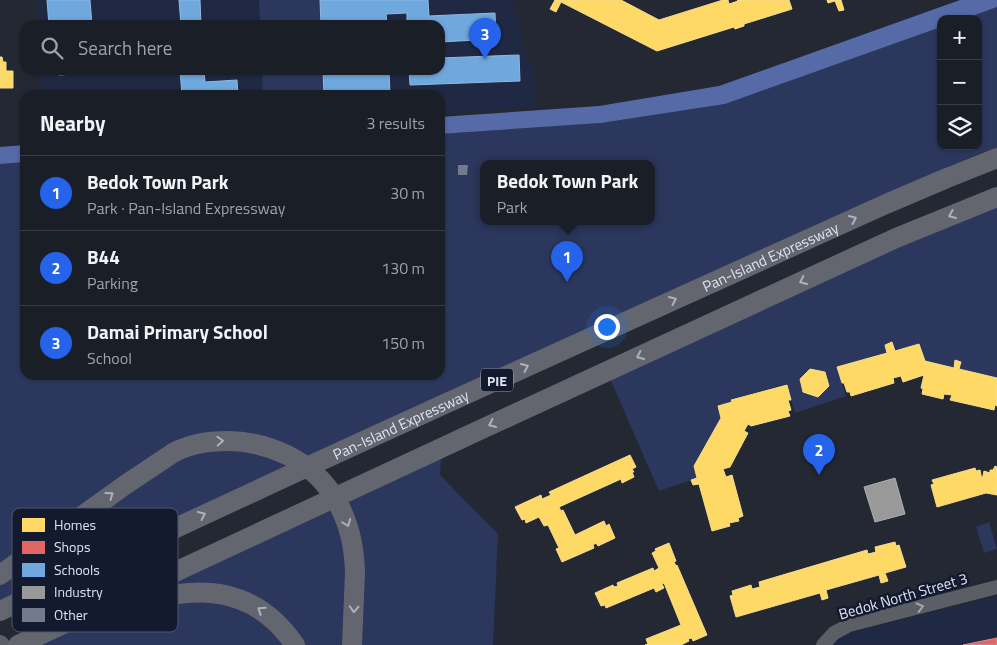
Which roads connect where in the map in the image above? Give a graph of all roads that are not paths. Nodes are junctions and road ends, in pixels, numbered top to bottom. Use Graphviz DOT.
graph roads {
  1 [pos="997,158"];
  2 [pos="997,197"];
  3 [pos="93,508"];
  4 [pos="178,526"];
  5 [pos="12,567"];
  6 [pos="178,571"];
  7 [pos="0,576"];
  8 [pos="997,587"];
  9 [pos="178,595"];
  10 [pos="12,605"];
  11 [pos="0,611"];
  12 [pos="46,632"];
  13 [pos="55,632"];
  14 [pos="27,641"];
  15 [pos="295,645"];
  16 [pos="352,645"];
  17 [pos="823,645"];
  4 -- 1 [label="highway, Pan-Island Expressway / PIE, one-way"];
  2 -- 6 [label="highway, PIE, one-way"];
  3 -- 16 [label="highway, one-way, bridge"];
  7 -- 5 [label="highway, one-way, bridge"];
  17 -- 8 [label="street, Bedok North Street 3, one-way"];
  15 -- 9 [label="highway, one-way"];
  11 -- 10 [label="highway, Pan-Island Expressway / PIE, one-way"];
  12 -- 14 [label="highway, PIE, one-way"];
  13 -- 14 [label="highway, one-way"];
}
